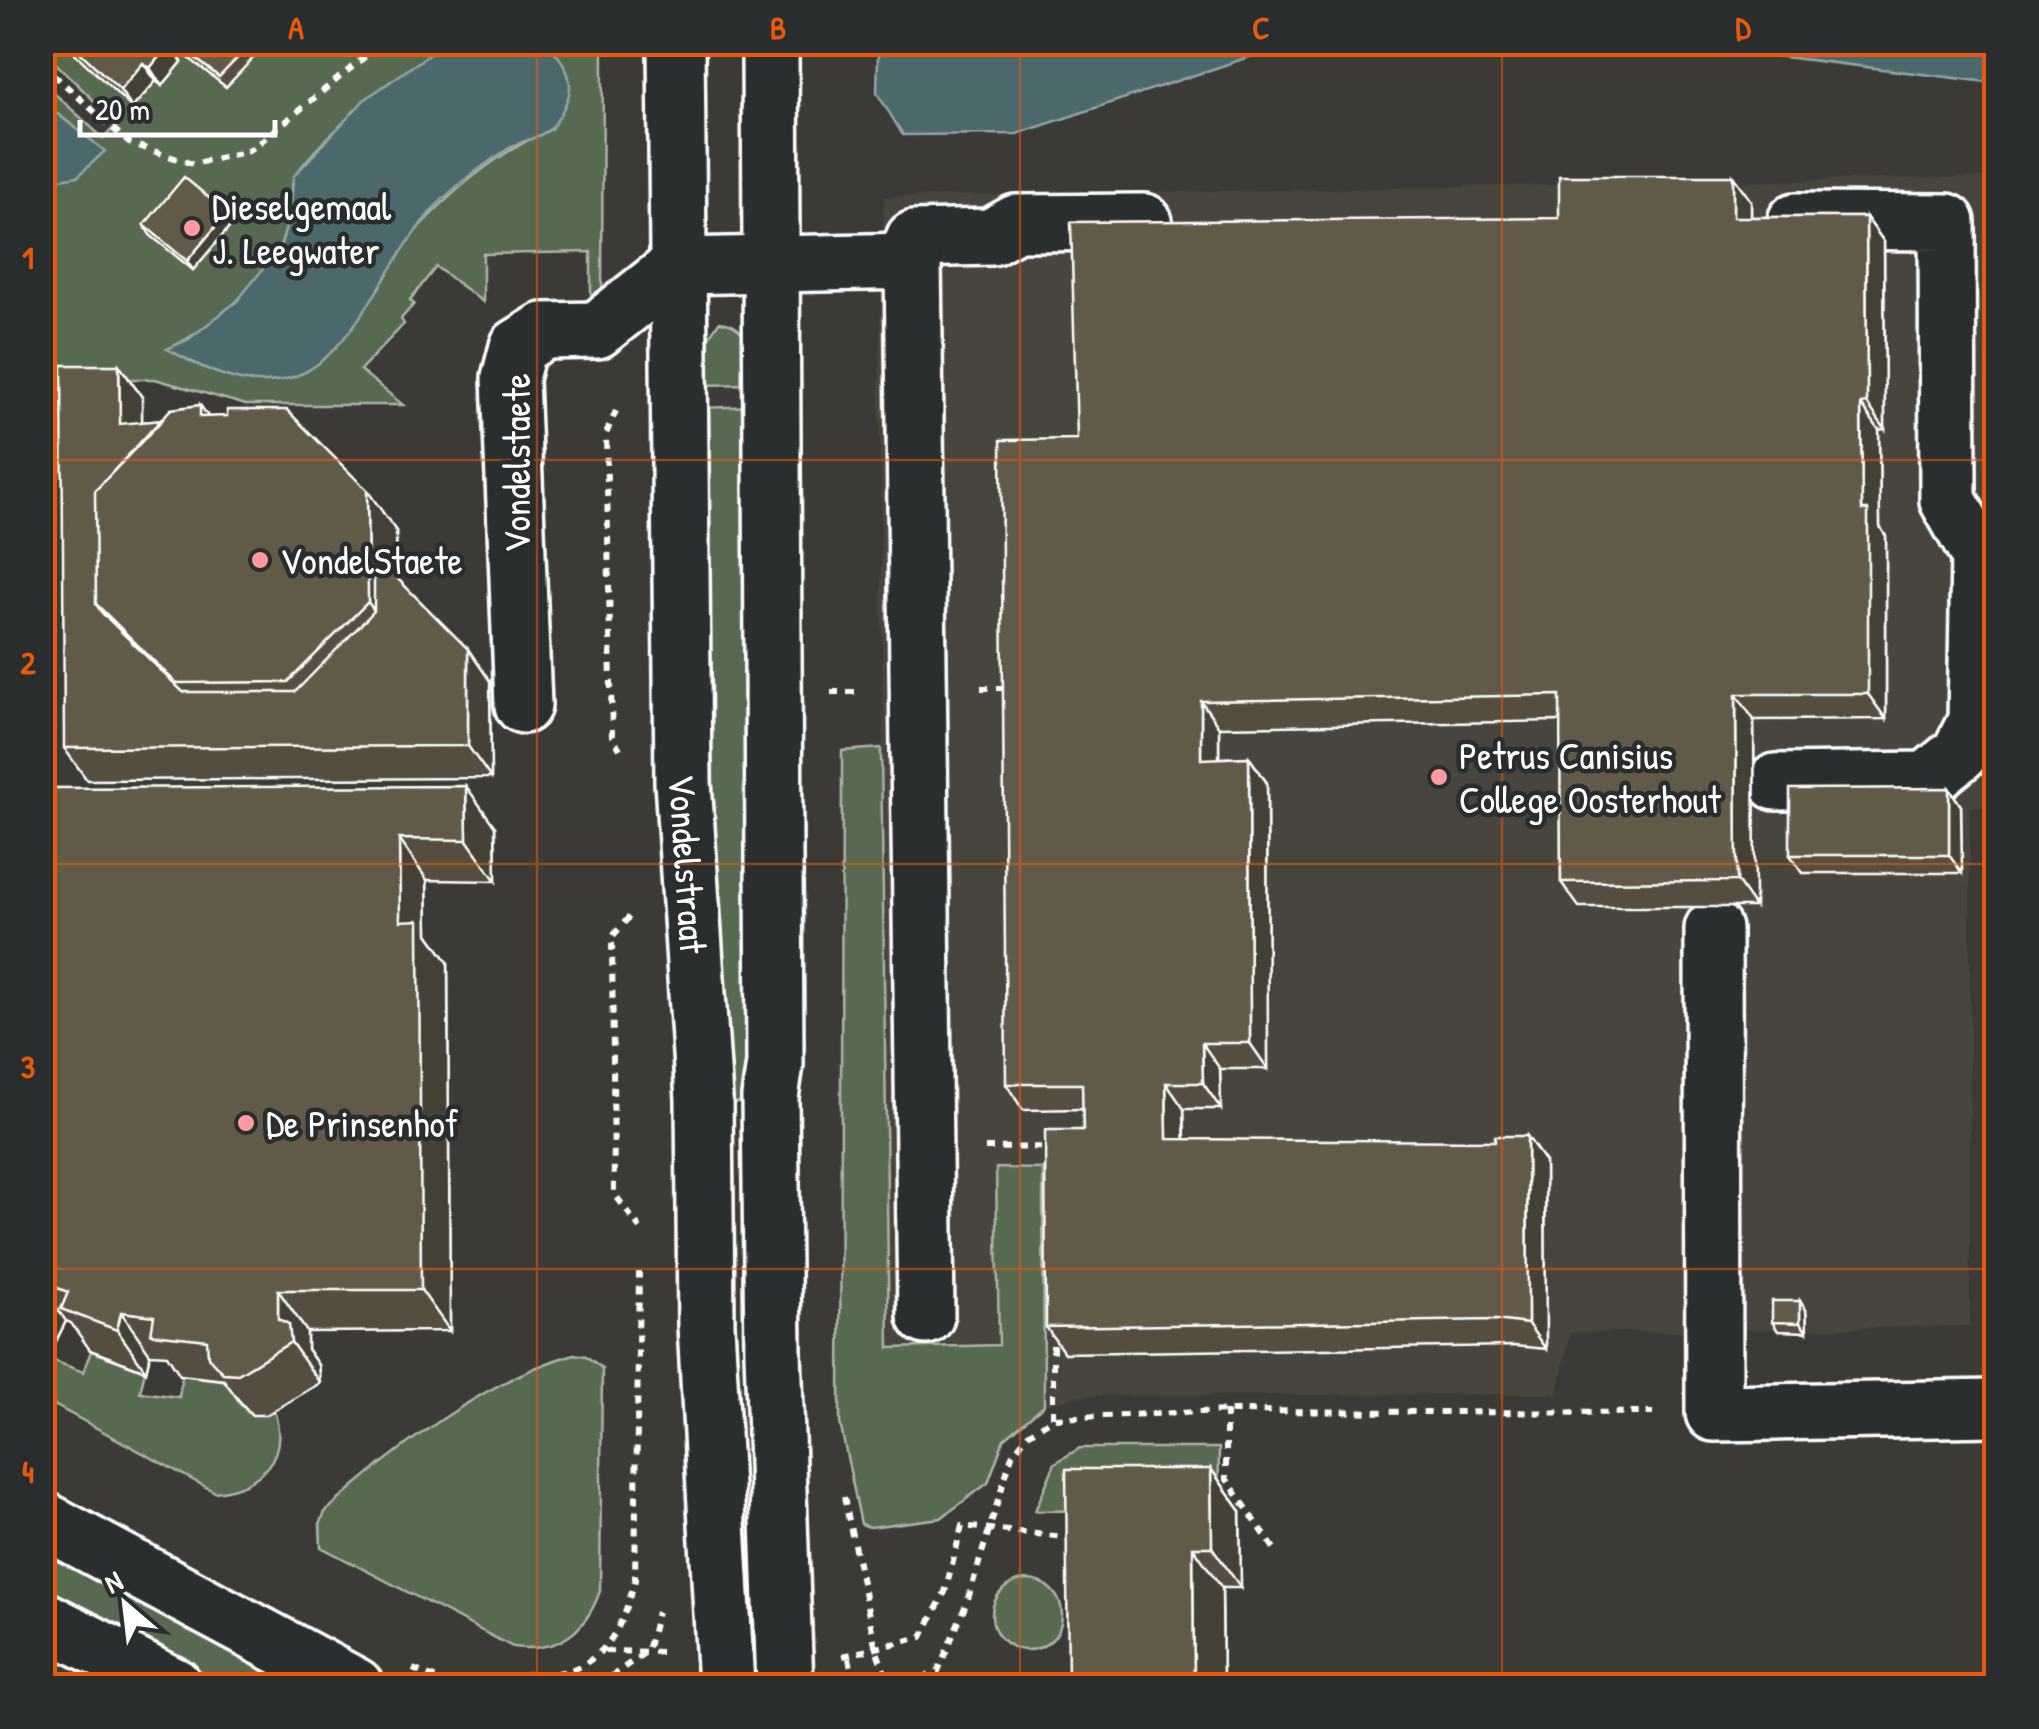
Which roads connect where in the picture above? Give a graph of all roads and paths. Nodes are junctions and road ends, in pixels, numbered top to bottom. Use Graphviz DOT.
graph roads {
  1 [pos="383,42"];
  2 [pos="676,42"];
  3 [pos="770,42"];
  4 [pos="42,64"];
  5 [pos="1758,221"];
  6 [pos="1188,222"];
  7 [pos="913,262"];
  8 [pos="774,264"];
  9 [pos="678,266"];
  10 [pos="523,705"];
  11 [pos="1776,782"];
  12 [pos="1712,929"];
  13 [pos="924,1149"];
  14 [pos="1052,1166"];
  15 [pos="926,1316"];
  16 [pos="1052,1321"];
  17 [pos="1996,1408"];
  18 [pos="1226,1411"];
  19 [pos="1714,1413"];
  20 [pos="1053,1418"];
  21 [pos="42,1518"];
  22 [pos="990,1531"];
  23 [pos="1274,1550"];
  24 [pos="1076,1556"];
  25 [pos="42,1620"];
  26 [pos="876,1649"];
  27 [pos="604,1651"];
  28 [pos="174,1686"];
  29 [pos="355,1686"];
  30 [pos="517,1686"];
  31 [pos="726,1686"];
  32 [pos="784,1686"];
  33 [pos="890,1686"];
  34 [pos="908,1686"];
  1 -- 4 [label="path"];
  2 -- 9 [label="street, Vondelstraat"];
  3 -- 8 [label="street"];
  5 -- 11 [label="street"];
  6 -- 7 [label="street"];
  7 -- 8 [label="street"];
  7 -- 13 [label="street"];
  8 -- 9 [label="street"];
  8 -- 32 [label="street"];
  9 -- 10 [label="street, Vondelstaete"];
  9 -- 31 [label="street, Vondelstraat"];
  12 -- 19 [label="street"];
  13 -- 14 [label="path"];
  13 -- 15 [label="street"];
  16 -- 20 [label="path"];
  17 -- 19 [label="street"];
  18 -- 19 [label="path"];
  18 -- 20 [label="path"];
  18 -- 23 [label="path"];
  20 -- 22 [label="path"];
  21 -- 29 [label="street"];
  22 -- 24 [label="path"];
  22 -- 34 [label="path"];
  25 -- 28 [label="street"];
  26 -- 33 [label="path"];
  27 -- 30 [label="path"];
}
